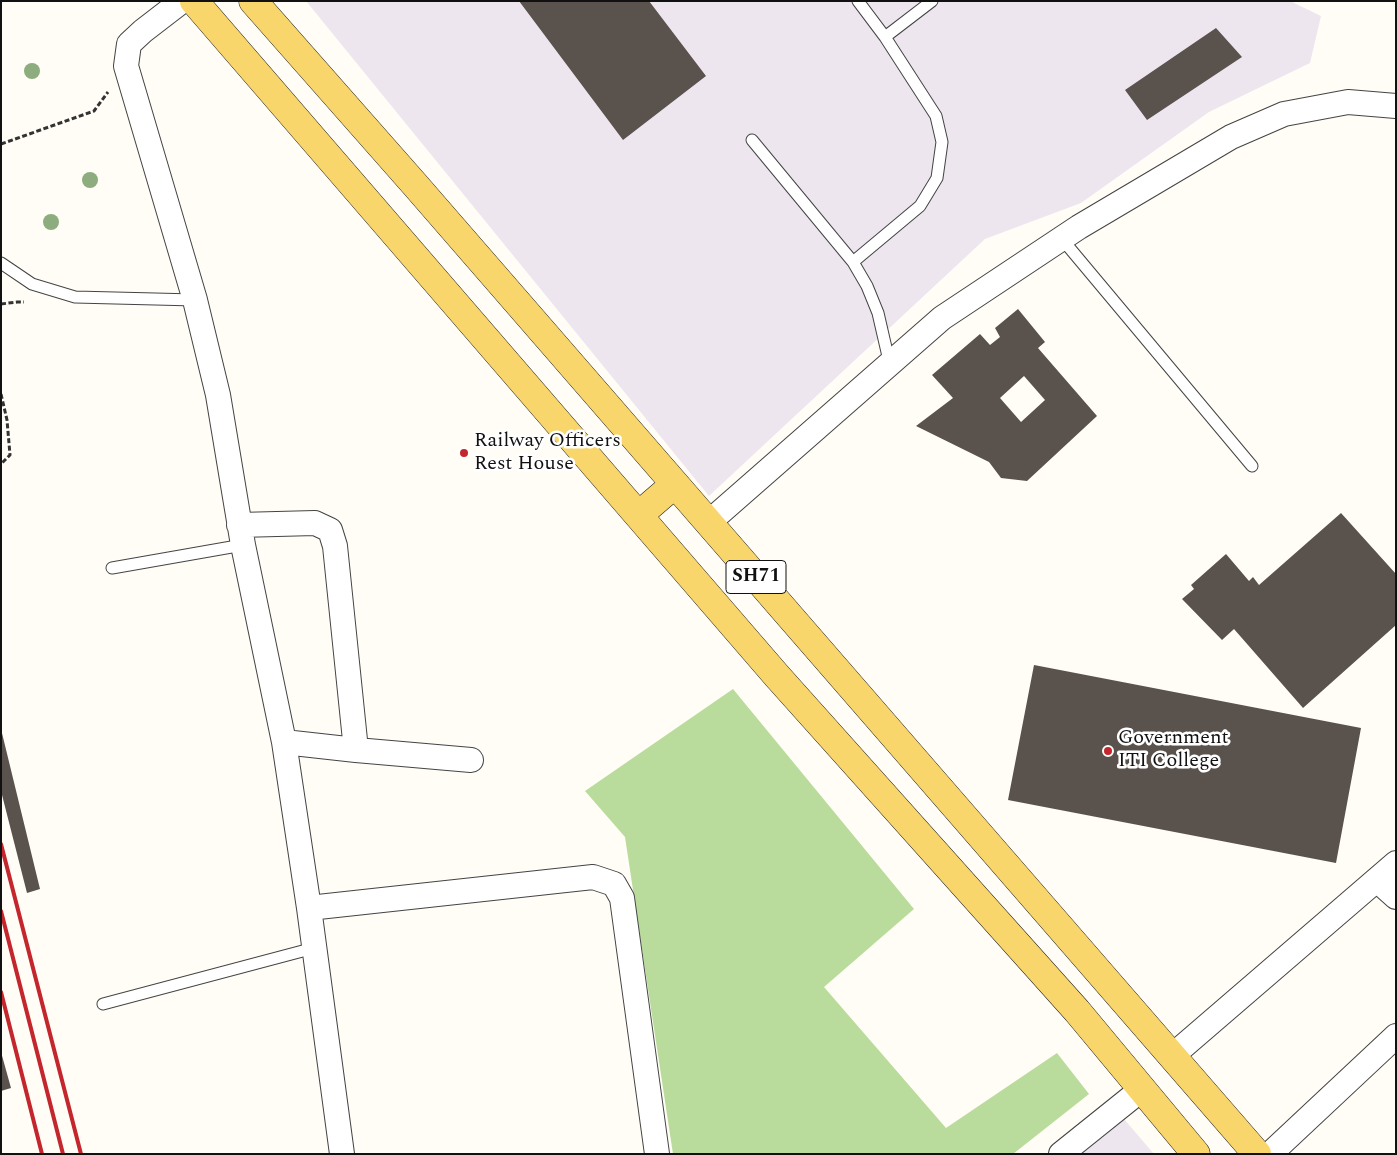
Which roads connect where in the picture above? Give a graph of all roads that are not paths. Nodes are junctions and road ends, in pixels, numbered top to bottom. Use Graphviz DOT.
graph roads {
  1 [pos="182,1"];
  2 [pos="194,1"];
  3 [pos="253,1"];
  4 [pos="858,1"];
  5 [pos="932,1"];
  6 [pos="885,37"];
  7 [pos="1396,106"];
  8 [pos="752,140"];
  9 [pos="1062,239"];
  10 [pos="852,262"];
  11 [pos="1,263"];
  12 [pos="195,300"];
  13 [pos="890,365"];
  14 [pos="1252,466"];
  15 [pos="675,484"];
  16 [pos="639,515"];
  17 [pos="708,523"];
  18 [pos="241,535"];
  19 [pos="112,568"];
  20 [pos="284,742"];
  21 [pos="356,750"];
  22 [pos="471,760"];
  23 [pos="1396,863"];
  24 [pos="1377,880"];
  25 [pos="1396,897"];
  26 [pos="309,908"];
  27 [pos="314,948"];
  28 [pos="103,1004"];
  29 [pos="1396,1036"];
  30 [pos="1172,1056"];
  31 [pos="1142,1089"];
  32 [pos="342,1154"];
  33 [pos="658,1154"];
  34 [pos="1061,1154"];
  35 [pos="1196,1154"];
  36 [pos="1257,1154"];
  37 [pos="1270,1154"];
  1 -- 12 [label="street"];
  2 -- 16 [label="main road, SH71"];
  3 -- 15 [label="main road, SH71"];
  4 -- 6 [label="lane"];
  5 -- 6 [label="lane"];
  6 -- 10 [label="lane"];
  7 -- 9 [label="street"];
  8 -- 10 [label="lane"];
  9 -- 13 [label="street"];
  9 -- 14 [label="lane"];
  10 -- 13 [label="lane"];
  11 -- 12 [label="lane"];
  12 -- 18 [label="street"];
  13 -- 17 [label="street"];
  15 -- 16 [label="main road"];
  15 -- 17 [label="main road, SH71"];
  16 -- 31 [label="main road, SH71"];
  17 -- 30 [label="main road, SH71"];
  18 -- 19 [label="lane"];
  18 -- 20 [label="street"];
  18 -- 21 [label="street"];
  20 -- 21 [label="street"];
  20 -- 26 [label="street"];
  21 -- 22 [label="street"];
  23 -- 24 [label="street"];
  24 -- 25 [label="street"];
  24 -- 30 [label="street"];
  26 -- 27 [label="street"];
  26 -- 33 [label="street"];
  27 -- 28 [label="lane"];
  27 -- 32 [label="street"];
  29 -- 37 [label="street"];
  30 -- 36 [label="main road, SH71"];
  31 -- 34 [label="street"];
  31 -- 35 [label="main road, SH71"];
}
